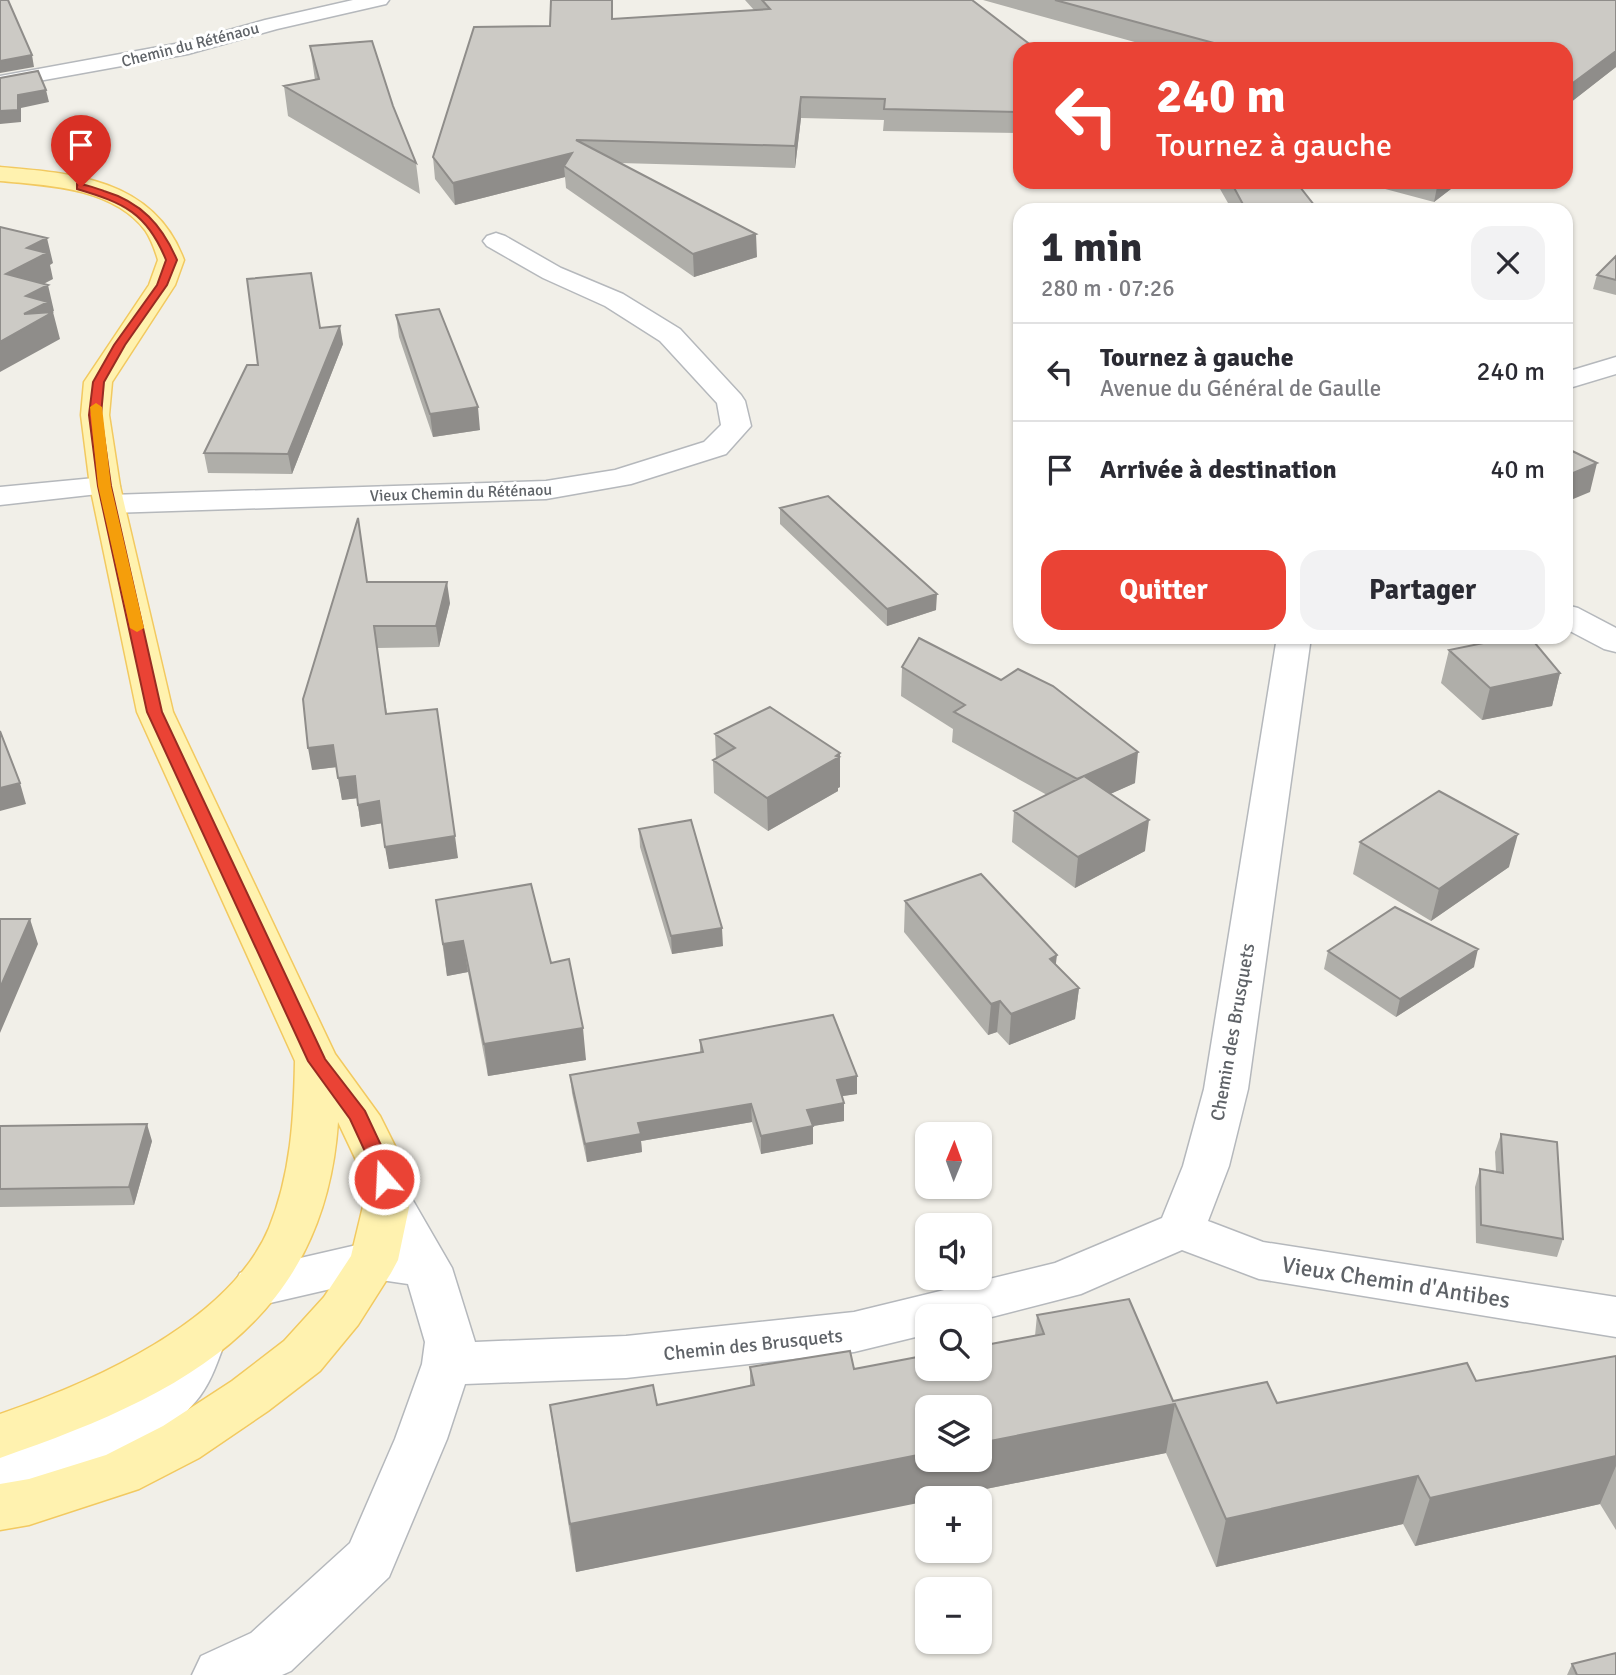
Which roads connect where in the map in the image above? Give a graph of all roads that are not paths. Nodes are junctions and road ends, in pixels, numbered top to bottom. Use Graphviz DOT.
graph roads {
  1 [pos="379,0"];
  2 [pos="0,82"];
  3 [pos="0,174"];
  4 [pos="496,241"];
  5 [pos="1616,366"];
  6 [pos="1573,380"];
  7 [pos="107,495"];
  8 [pos="0,496"];
  9 [pos="1573,619"];
  10 [pos="1616,642"];
  11 [pos="1293,644"];
  12 [pos="317,1061"];
  13 [pos="388,1198"];
  14 [pos="1181,1230"];
  15 [pos="374,1261"];
  16 [pos="428,1268"];
  17 [pos="257,1287"];
  18 [pos="1616,1317"];
  19 [pos="200,1342"];
  20 [pos="447,1364"];
  21 [pos="0,1436"];
  22 [pos="0,1473"];
  23 [pos="0,1507"];
  24 [pos="221,1675"];
  1 -- 2 [label="street, Chemin du Réténaou"];
  3 -- 7 [label="main road"];
  4 -- 7 [label="street, Vieux Chemin du Réténaou"];
  5 -- 6 [label="street"];
  7 -- 8 [label="street, Vieux Chemin du Réténaou"];
  7 -- 12 [label="main road"];
  9 -- 10 [label="street"];
  11 -- 14 [label="street, Chemin des Brusquets"];
  12 -- 13 [label="main road"];
  12 -- 17 [label="main road"];
  13 -- 15 [label="main road"];
  13 -- 16 [label="street"];
  14 -- 18 [label="street, Vieux Chemin d'Antibes"];
  14 -- 20 [label="street, Chemin des Brusquets"];
  15 -- 16 [label="street"];
  15 -- 17 [label="street"];
  15 -- 23 [label="main road"];
  16 -- 20 [label="street"];
  17 -- 19 [label="main road"];
  19 -- 21 [label="main road"];
  19 -- 22 [label="street"];
  20 -- 24 [label="street"];
}
